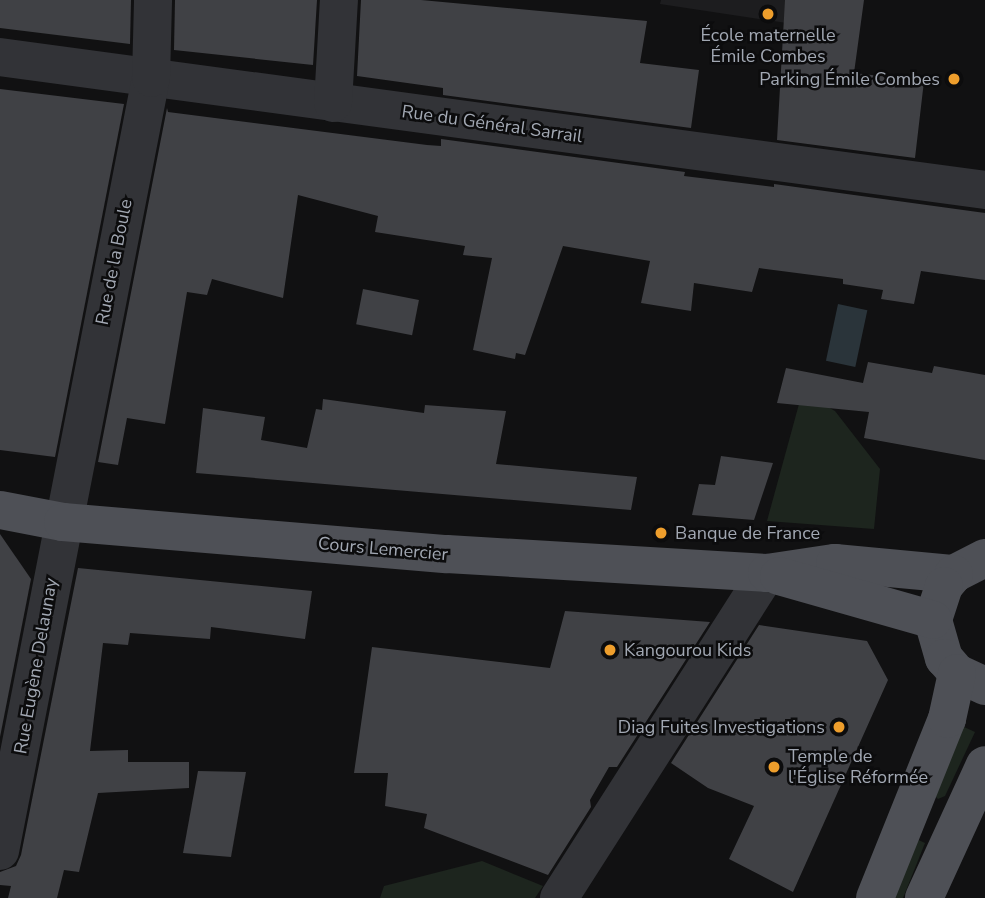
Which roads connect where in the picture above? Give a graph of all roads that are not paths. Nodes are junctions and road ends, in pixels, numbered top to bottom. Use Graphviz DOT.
graph roads {
  1 [pos="153,0"];
  2 [pos="339,0"];
  3 [pos="0,57"];
  4 [pos="151,78"];
  5 [pos="333,103"];
  6 [pos="985,190"];
  7 [pos="0,510"];
  8 [pos="63,522"];
  9 [pos="969,566"];
  10 [pos="767,573"];
  11 [pos="933,620"];
  12 [pos="971,680"];
  13 [pos="985,765"];
  14 [pos="975,816"];
  15 [pos="0,851"];
  16 [pos="878,895"];
  17 [pos="559,898"];
  18 [pos="924,898"];
  1 -- 4 [label="street, Rue de la Boule"];
  2 -- 5 [label="street"];
  3 -- 4 [label="street, Rue du Général Sarrail"];
  4 -- 5 [label="street, Rue du Général Sarrail"];
  4 -- 8 [label="street, Rue de la Boule"];
  5 -- 6 [label="street, Rue du Général Sarrail"];
  7 -- 8 [label="main road, Cours Lemercier"];
  8 -- 10 [label="main road, Cours Lemercier"];
  8 -- 15 [label="street, Rue Eugène Delaunay"];
  9 -- 10 [label="main road, Cours Lemercier"];
  9 -- 11 [label="main road"];
  10 -- 11 [label="main road, Cours Lemercier"];
  10 -- 17 [label="street"];
  11 -- 12 [label="main road"];
  12 -- 16 [label="main road"];
  13 -- 14 [label="main road"];
  14 -- 18 [label="main road"];
}
